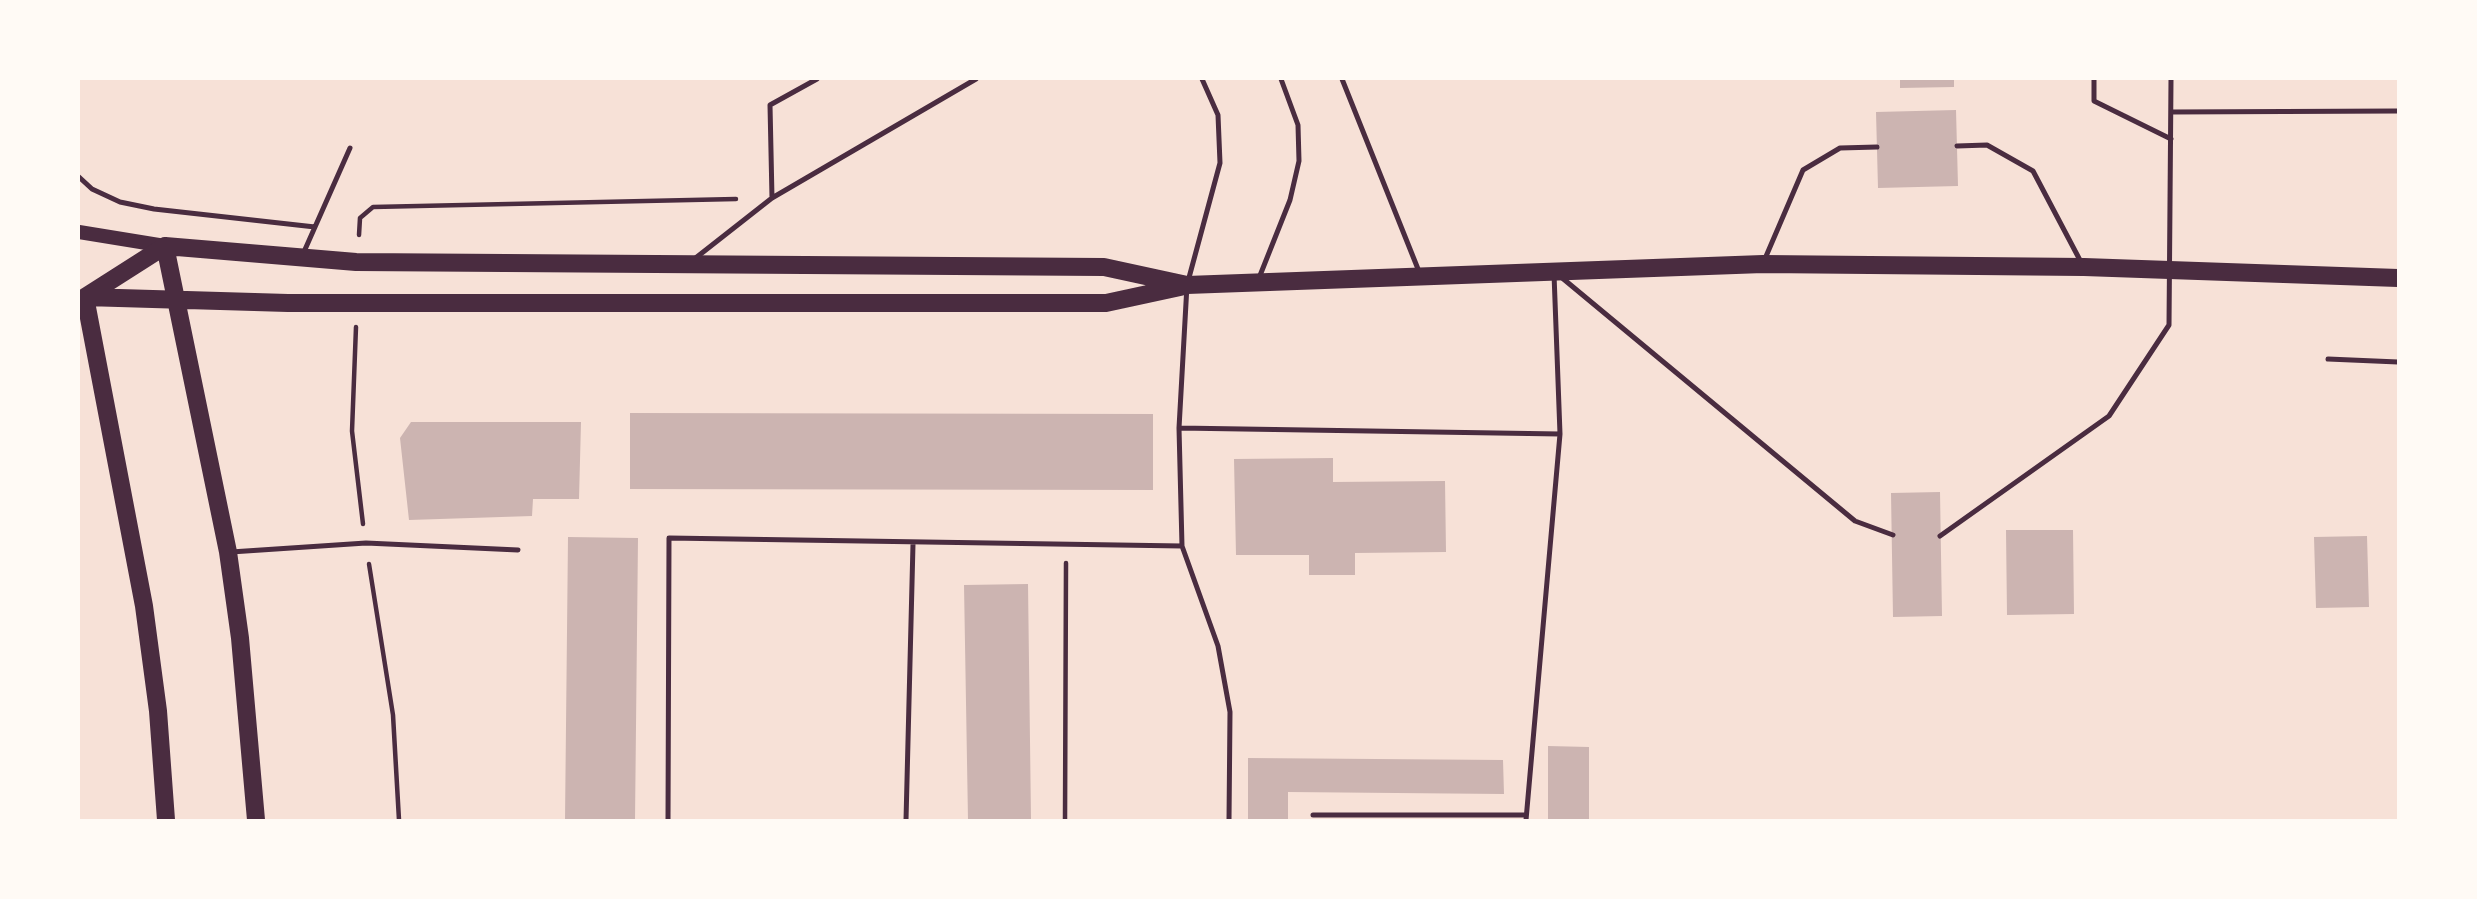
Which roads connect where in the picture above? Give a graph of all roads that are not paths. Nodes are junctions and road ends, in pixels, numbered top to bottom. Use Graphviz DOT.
graph roads {
  1 [pos="817,79"];
  2 [pos="976,79"];
  3 [pos="1202,79"];
  4 [pos="1281,79"];
  5 [pos="1342,79"];
  6 [pos="2094,79"];
  7 [pos="2171,79"];
  8 [pos="2398,111"];
  9 [pos="2171,112"];
  10 [pos="2171,139"];
  11 [pos="1957,146"];
  12 [pos="1877,147"];
  13 [pos="350,148"];
  14 [pos="79,177"];
  15 [pos="772,198"];
  16 [pos="315,227"];
  17 [pos="79,232"];
  18 [pos="165,246"];
  19 [pos="300,260"];
  20 [pos="689,263"];
  21 [pos="1763,264"];
  22 [pos="2084,267"];
  23 [pos="2171,269"];
  24 [pos="1553,271"];
  25 [pos="2398,278"];
  26 [pos="1422,279"];
  27 [pos="1257,284"];
  28 [pos="1187,285"];
  29 [pos="82,297"];
  30 [pos="177,300"];
  31 [pos="2328,359"];
  32 [pos="2398,362"];
  33 [pos="1179,428"];
  34 [pos="1560,434"];
  35 [pos="1893,535"];
  36 [pos="1940,536"];
  37 [pos="913,544"];
  38 [pos="1182,546"];
  39 [pos="517,550"];
  40 [pos="228,552"];
  41 [pos="1313,815"];
  42 [pos="1526,818"];
  43 [pos="166,820"];
  44 [pos="256,820"];
  45 [pos="668,820"];
  46 [pos="905,820"];
  47 [pos="1229,820"];
  1 -- 15 [label="lane"];
  2 -- 15 [label="lane"];
  3 -- 28 [label="lane"];
  4 -- 27 [label="lane"];
  5 -- 26 [label="lane"];
  6 -- 10 [label="lane"];
  7 -- 9 [label="lane"];
  8 -- 9 [label="lane"];
  9 -- 10 [label="lane"];
  10 -- 23 [label="lane"];
  11 -- 22 [label="lane"];
  12 -- 21 [label="lane"];
  13 -- 16 [label="lane"];
  14 -- 16 [label="lane"];
  15 -- 20 [label="lane"];
  16 -- 19 [label="lane"];
  17 -- 18 [label="main road"];
  18 -- 19 [label="main road"];
  18 -- 29 [label="main road"];
  18 -- 30 [label="main road"];
  19 -- 20 [label="main road"];
  20 -- 28 [label="main road"];
  21 -- 22 [label="main road"];
  21 -- 24 [label="main road"];
  22 -- 23 [label="main road"];
  23 -- 25 [label="main road"];
  23 -- 36 [label="lane"];
  24 -- 26 [label="main road"];
  24 -- 34 [label="lane"];
  24 -- 35 [label="lane"];
  26 -- 27 [label="main road"];
  27 -- 28 [label="main road"];
  28 -- 30 [label="main road"];
  28 -- 33 [label="lane"];
  29 -- 30 [label="main road"];
  29 -- 43 [label="main road"];
  30 -- 40 [label="main road"];
  31 -- 32 [label="lane"];
  33 -- 34 [label="lane"];
  33 -- 38 [label="lane"];
  34 -- 42 [label="lane"];
  37 -- 38 [label="lane"];
  37 -- 45 [label="lane"];
  37 -- 46 [label="lane"];
  38 -- 47 [label="lane"];
  39 -- 40 [label="lane"];
  40 -- 44 [label="main road"];
  41 -- 42 [label="lane"];
}
